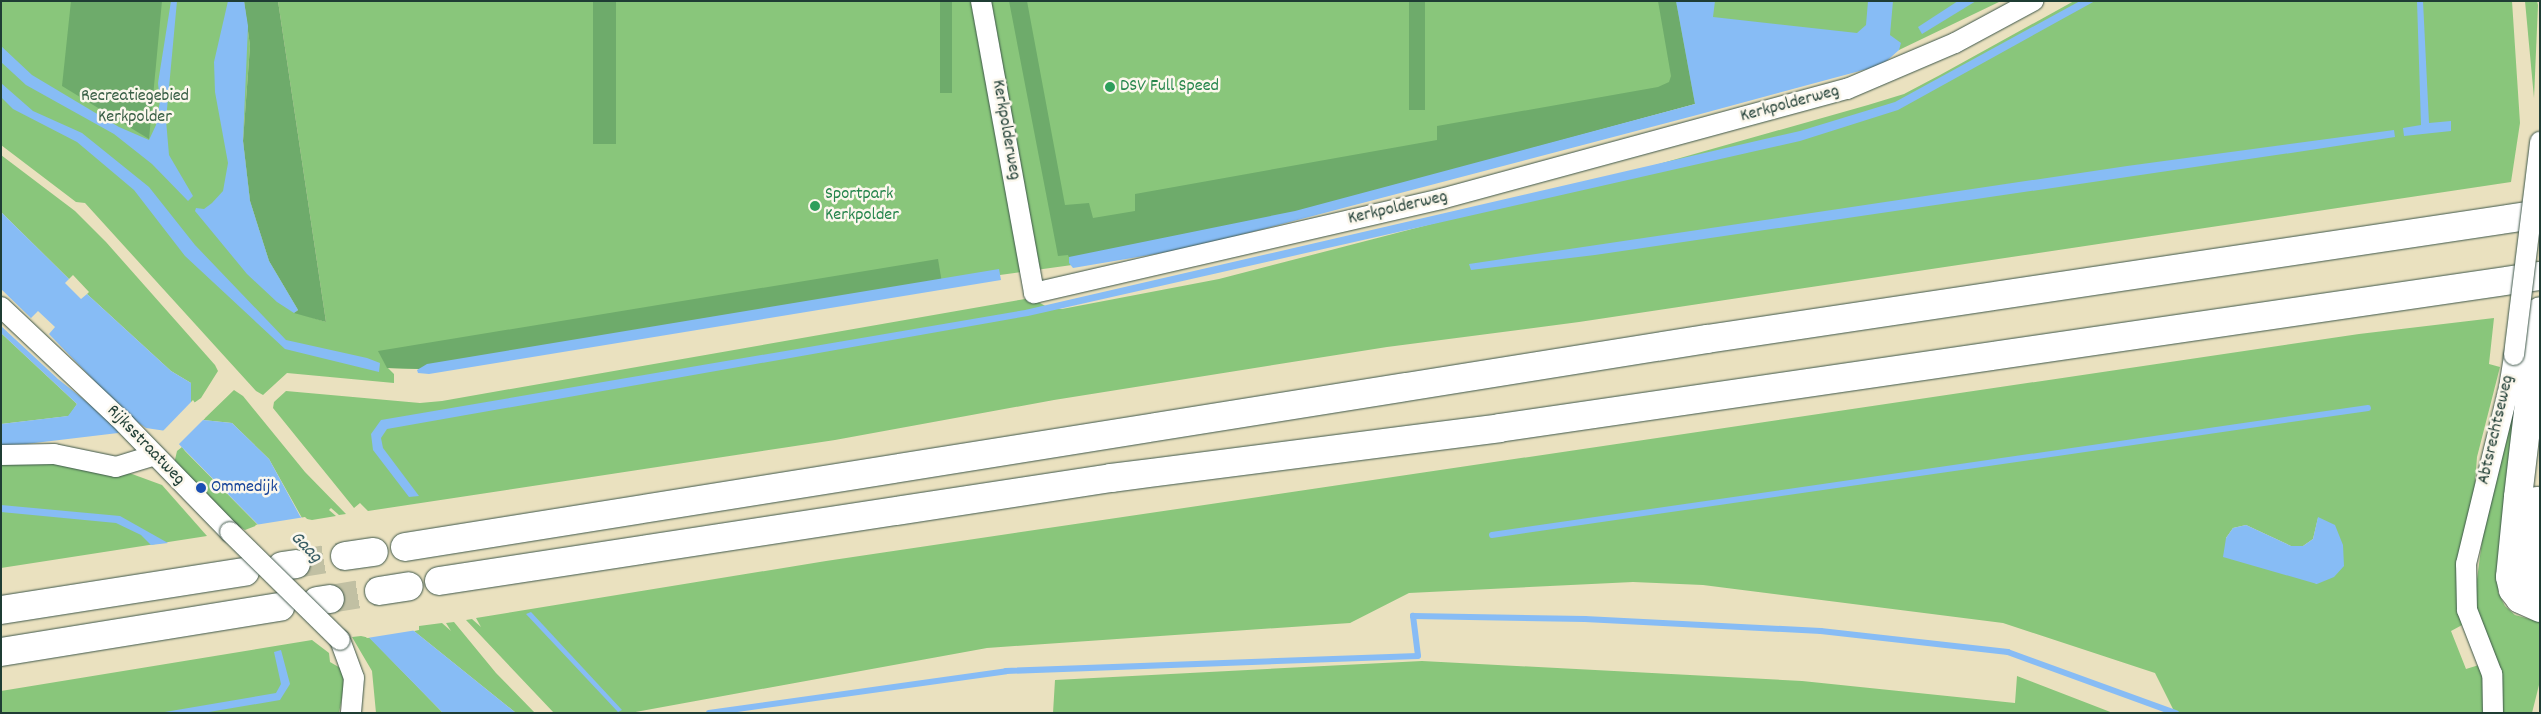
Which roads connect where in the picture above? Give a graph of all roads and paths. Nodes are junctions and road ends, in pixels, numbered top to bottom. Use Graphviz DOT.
graph roads {
  1 [pos="981,1"];
  2 [pos="2033,1"];
  3 [pos="2540,142"];
  4 [pos="2540,214"];
  5 [pos="2540,276"];
  6 [pos="1,307"];
  7 [pos="2540,311"];
  8 [pos="2524,353"];
  9 [pos="1,455"];
  10 [pos="152,456"];
  11 [pos="2532,491"];
  12 [pos="405,547"];
  13 [pos="374,552"];
  14 [pos="345,556"];
  15 [pos="245,572"];
  16 [pos="439,581"];
  17 [pos="2540,582"];
  18 [pos="409,586"];
  19 [pos="379,591"];
  20 [pos="280,607"];
  21 [pos="2540,608"];
  22 [pos="1,610"];
  23 [pos="1,652"];
  24 [pos="351,713"];
  25 [pos="2493,713"];
  1 -- 2 [label="street, Kerkpolderweg"];
  3 -- 8 [label="street, Abtsrechtseweg, bridge"];
  4 -- 12 [label="main road"];
  5 -- 16 [label="main road"];
  6 -- 10 [label="street, Rijksstraatweg"];
  7 -- 8 [label="main road"];
  8 -- 11 [label="main road"];
  8 -- 25 [label="street, Abtsrechtseweg"];
  9 -- 10 [label="street"];
  10 -- 24 [label="street, Rijksstraatweg, bridge"];
  11 -- 17 [label="main road"];
  11 -- 21 [label="main road"];
  13 -- 14 [label="main road"];
  15 -- 22 [label="main road"];
  18 -- 19 [label="main road"];
  20 -- 23 [label="main road"];
}
